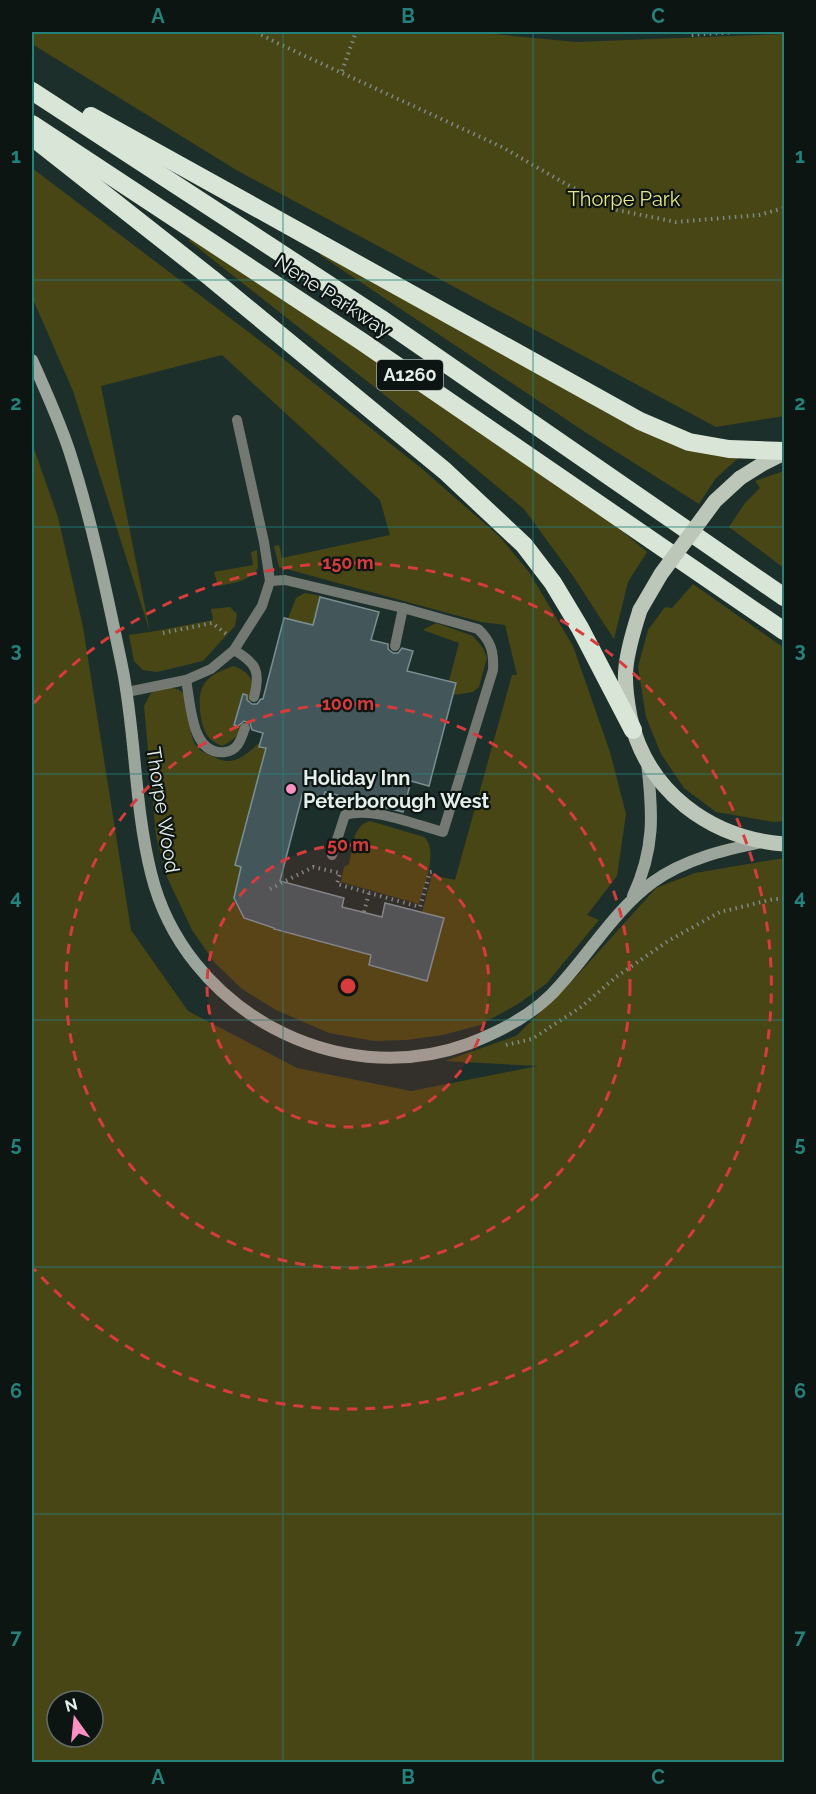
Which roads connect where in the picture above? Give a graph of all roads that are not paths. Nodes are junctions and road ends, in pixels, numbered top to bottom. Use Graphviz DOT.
graph roads {
  1 [pos="32,84"];
  2 [pos="32,91"];
  3 [pos="32,124"];
  4 [pos="32,137"];
  5 [pos="32,360"];
  6 [pos="237,420"];
  7 [pos="784,452"];
  8 [pos="270,581"];
  9 [pos="784,597"];
  10 [pos="404,608"];
  11 [pos="784,631"];
  12 [pos="395,646"];
  13 [pos="234,650"];
  14 [pos="186,680"];
  15 [pos="127,692"];
  16 [pos="254,697"];
  17 [pos="245,728"];
  18 [pos="633,730"];
  19 [pos="647,761"];
  20 [pos="762,842"];
  21 [pos="784,844"];
  22 [pos="332,855"];
  23 [pos="630,902"];
  1 -- 7 [label="highway"];
  2 -- 9 [label="highway, Nene Parkway / A1260"];
  3 -- 11 [label="highway, Nene Parkway / A1260"];
  4 -- 18 [label="highway"];
  5 -- 15 [label="street, Thorpe Wood"];
  6 -- 8 [label="lane"];
  7 -- 18 [label="main road, bridge"];
  8 -- 10 [label="lane"];
  8 -- 13 [label="lane"];
  10 -- 12 [label="lane"];
  10 -- 22 [label="lane"];
  13 -- 14 [label="lane"];
  13 -- 16 [label="lane"];
  14 -- 15 [label="lane"];
  14 -- 17 [label="lane"];
  15 -- 23 [label="street, Thorpe Wood"];
  18 -- 19 [label="main road"];
  19 -- 20 [label="main road"];
  19 -- 23 [label="street, Thorpe Wood"];
  20 -- 21 [label="main road"];
  20 -- 23 [label="street, Thorpe Wood"];
}
